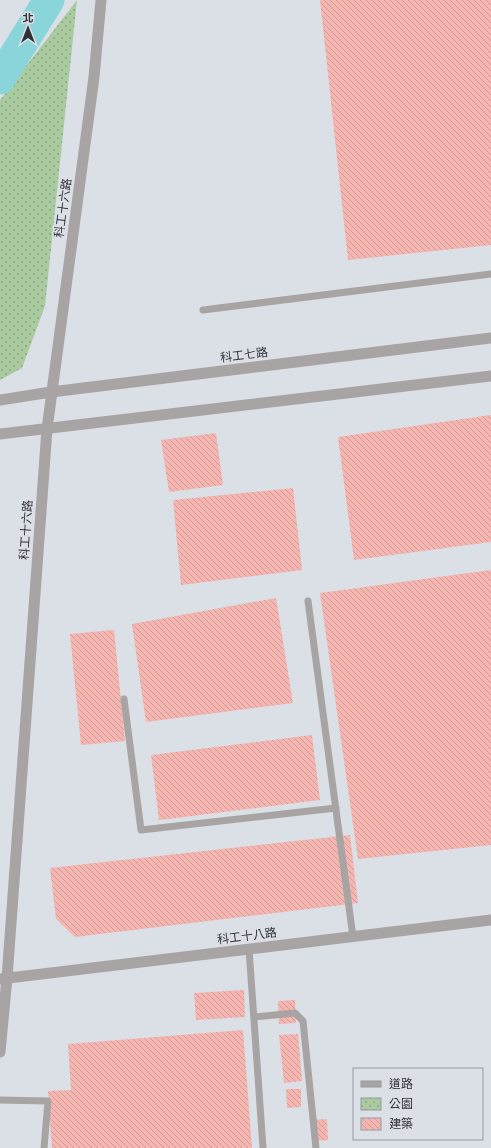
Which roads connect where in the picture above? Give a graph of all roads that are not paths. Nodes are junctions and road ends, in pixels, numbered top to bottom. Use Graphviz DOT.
graph roads {
  1 [pos="101,0"];
  2 [pos="108,0"];
  3 [pos="100,12"];
  4 [pos="491,274"];
  5 [pos="204,310"];
  6 [pos="491,338"];
  7 [pos="491,376"];
  8 [pos="51,392"];
  9 [pos="0,400"];
  10 [pos="47,429"];
  11 [pos="0,434"];
  12 [pos="308,601"];
  13 [pos="124,699"];
  14 [pos="336,808"];
  15 [pos="491,920"];
  16 [pos="353,937"];
  17 [pos="249,949"];
  18 [pos="3,979"];
  19 [pos="254,1017"];
  20 [pos="0,1052"];
  21 [pos="0,1100"];
  22 [pos="44,1148"];
  23 [pos="263,1148"];
  24 [pos="316,1148"];
  1 -- 3 [label="street, 科工十六路"];
  2 -- 3 [label="lane"];
  3 -- 8 [label="street, 科工十六路"];
  4 -- 5 [label="lane"];
  6 -- 8 [label="street, 科工七路"];
  7 -- 10 [label="street"];
  8 -- 9 [label="street, 科工七路"];
  8 -- 10 [label="street, 科工十六路"];
  10 -- 11 [label="street"];
  10 -- 18 [label="street, 科工十六路"];
  12 -- 14 [label="lane"];
  13 -- 14 [label="lane"];
  14 -- 16 [label="lane"];
  15 -- 16 [label="street, 科工十八路"];
  16 -- 17 [label="street, 科工十八路"];
  17 -- 18 [label="street, 科工十八路"];
  17 -- 19 [label="lane"];
  18 -- 20 [label="street, 科工十六路"];
  19 -- 23 [label="lane"];
  19 -- 24 [label="lane"];
  21 -- 22 [label="lane"];
}
